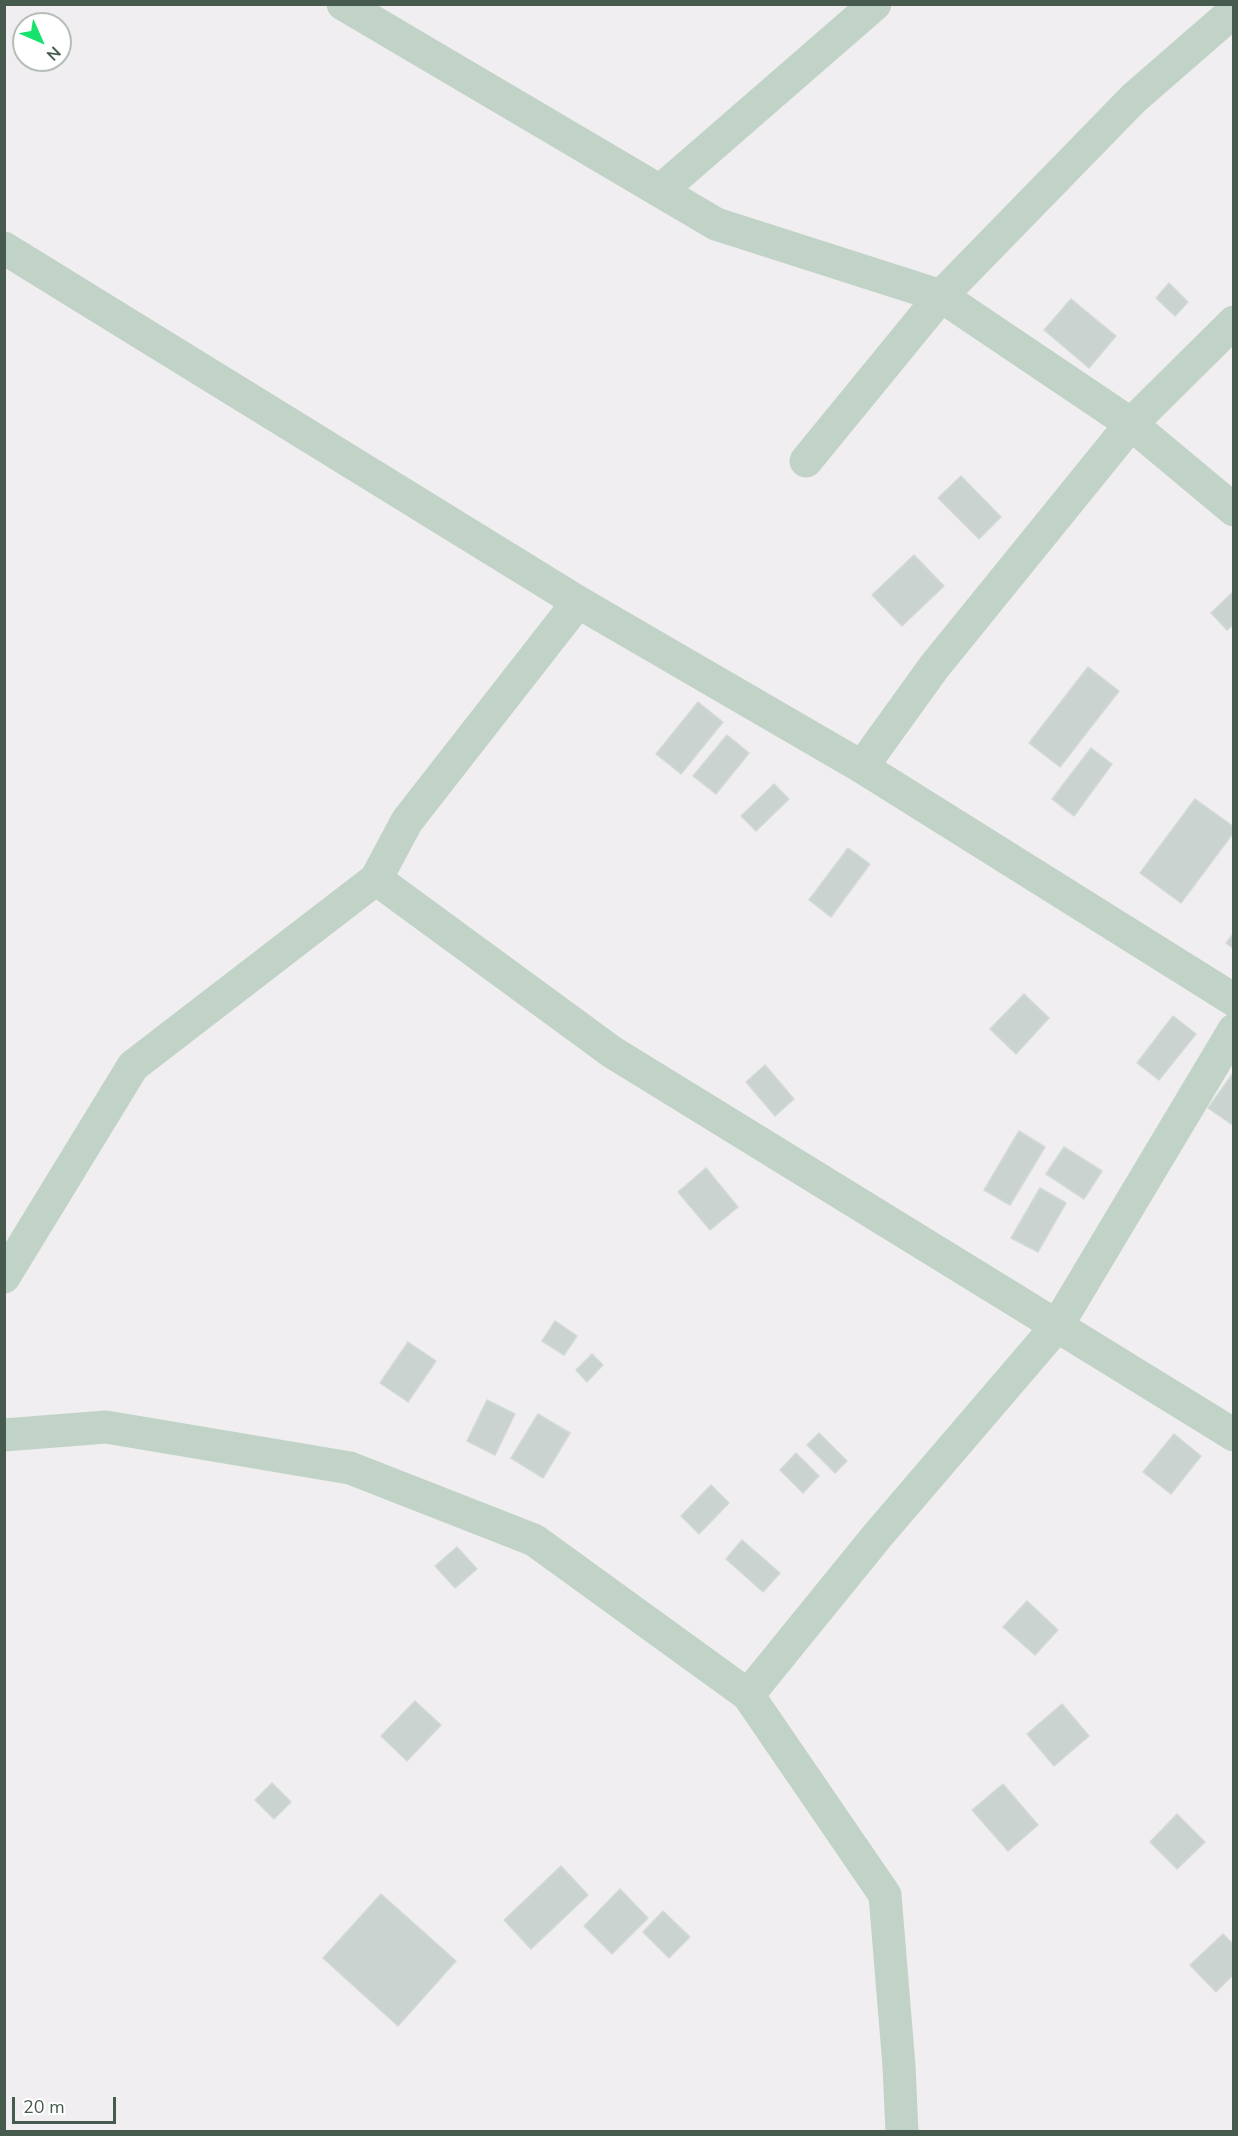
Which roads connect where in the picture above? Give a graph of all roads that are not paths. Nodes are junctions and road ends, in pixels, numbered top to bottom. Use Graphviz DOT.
graph roads {
  1 [pos="343,4"];
  2 [pos="874,4"];
  3 [pos="1233,10"];
  4 [pos="660,191"];
  5 [pos="4,248"];
  6 [pos="941,296"];
  7 [pos="1233,322"];
  8 [pos="1131,424"];
  9 [pos="806,461"];
  10 [pos="1233,510"];
  11 [pos="578,602"];
  12 [pos="862,767"];
  13 [pos="376,879"];
  14 [pos="1233,1000"];
  15 [pos="1233,1030"];
  16 [pos="4,1277"];
  17 [pos="1057,1326"];
  18 [pos="4,1435"];
  19 [pos="1233,1435"];
  20 [pos="748,1695"];
  21 [pos="902,2132"];
  1 -- 4 [label="street"];
  2 -- 4 [label="street"];
  3 -- 6 [label="street"];
  4 -- 6 [label="street"];
  5 -- 11 [label="street"];
  6 -- 8 [label="street"];
  6 -- 9 [label="street"];
  7 -- 8 [label="street"];
  8 -- 10 [label="street"];
  8 -- 12 [label="street"];
  11 -- 12 [label="street"];
  11 -- 13 [label="street"];
  12 -- 14 [label="street"];
  13 -- 16 [label="street"];
  13 -- 17 [label="street"];
  15 -- 17 [label="street"];
  17 -- 19 [label="street"];
  17 -- 20 [label="street"];
  18 -- 20 [label="street"];
  20 -- 21 [label="street"];
}
